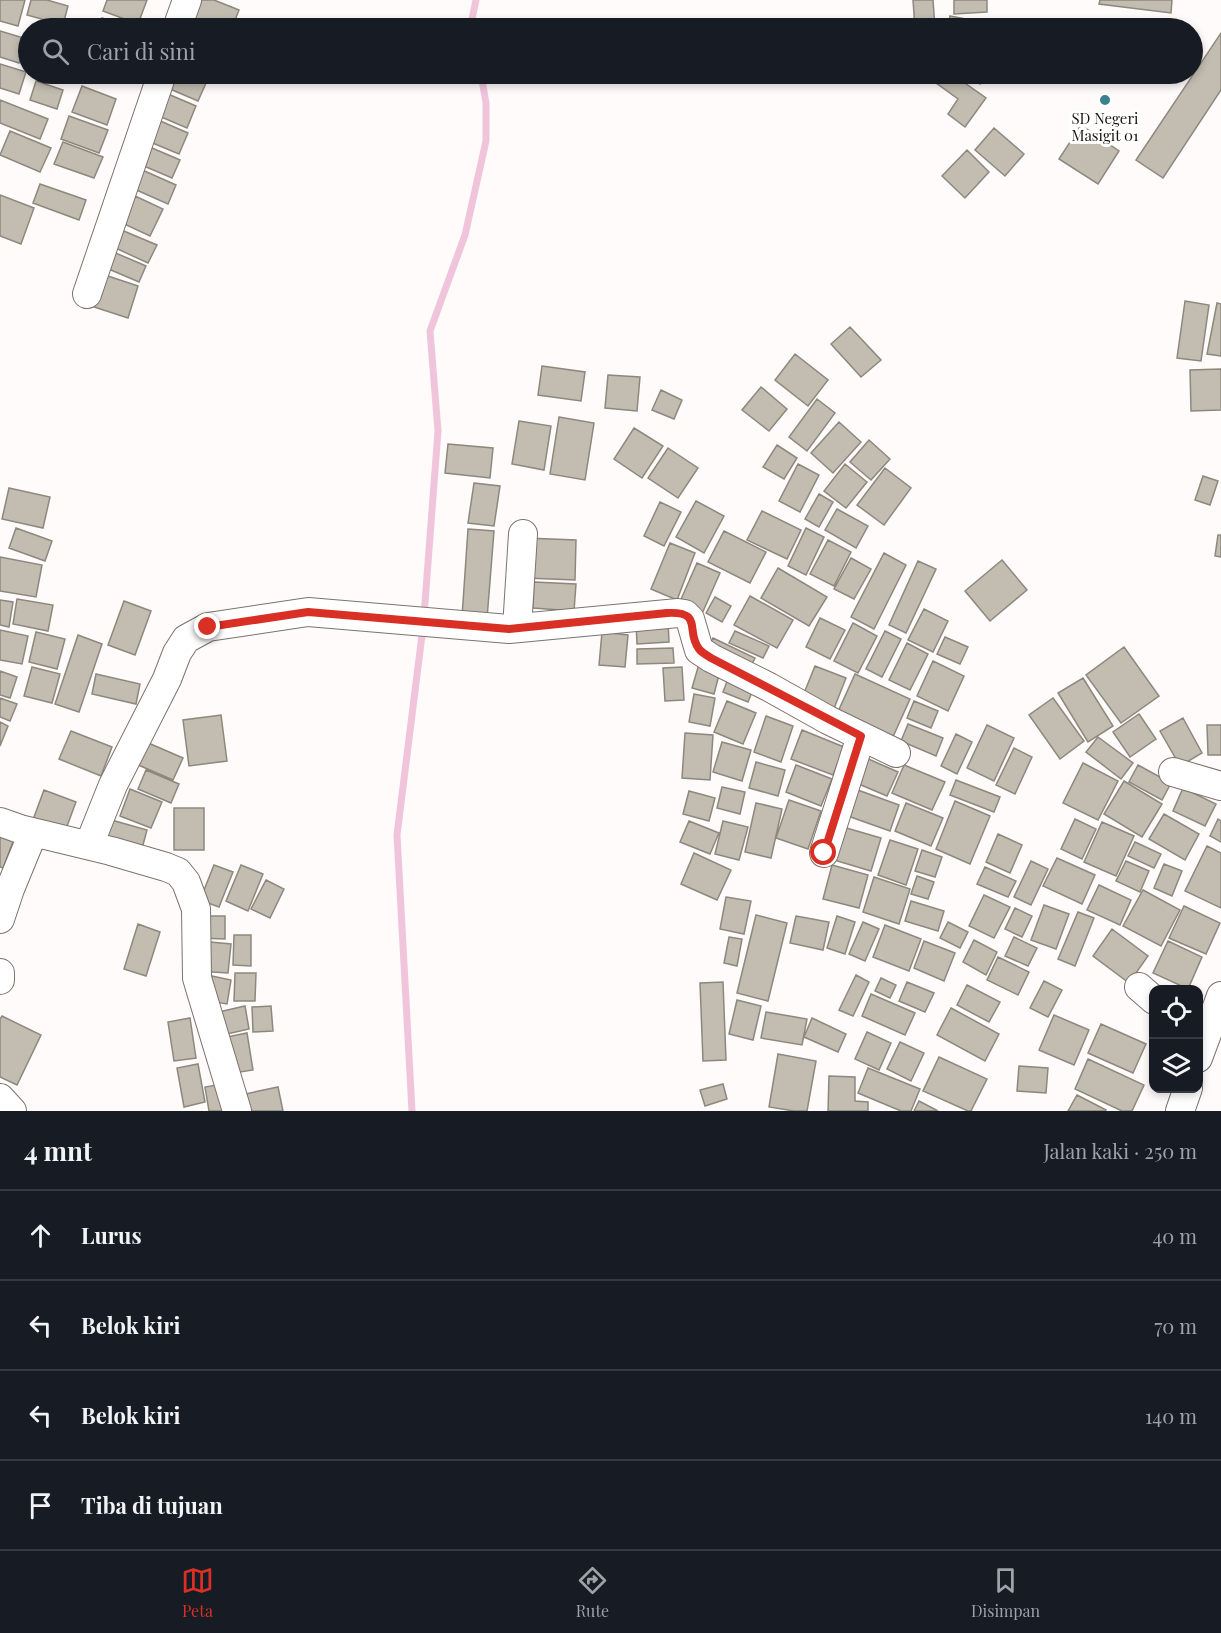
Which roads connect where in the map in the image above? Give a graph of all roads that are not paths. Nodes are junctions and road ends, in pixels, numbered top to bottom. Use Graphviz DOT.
graph roads {
  1 [pos="187,0"];
  2 [pos="181,18"];
  3 [pos="159,84"];
  4 [pos="87,294"];
  5 [pos="523,534"];
  6 [pos="517,628"];
  7 [pos="861,736"];
  8 [pos="896,753"];
  9 [pos="1173,772"];
  10 [pos="1221,786"];
  11 [pos="0,822"];
  12 [pos="33,833"];
  13 [pos="89,845"];
  14 [pos="824,853"];
  15 [pos="0,919"];
  16 [pos="0,973"];
  17 [pos="0,980"];
  18 [pos="1221,996"];
  19 [pos="1203,1041"];
  20 [pos="1187,1093"];
  21 [pos="0,1098"];
  22 [pos="12,1111"];
  23 [pos="237,1111"];
  24 [pos="1180,1111"];
  1 -- 2 [label="street"];
  3 -- 4 [label="street"];
  5 -- 6 [label="street"];
  6 -- 7 [label="street"];
  6 -- 13 [label="street"];
  7 -- 8 [label="street"];
  7 -- 14 [label="street"];
  9 -- 10 [label="street"];
  11 -- 12 [label="street"];
  12 -- 13 [label="street"];
  12 -- 15 [label="street"];
  13 -- 23 [label="street"];
  16 -- 17 [label="street"];
  18 -- 19 [label="street"];
  20 -- 24 [label="street"];
  21 -- 22 [label="street"];
}
